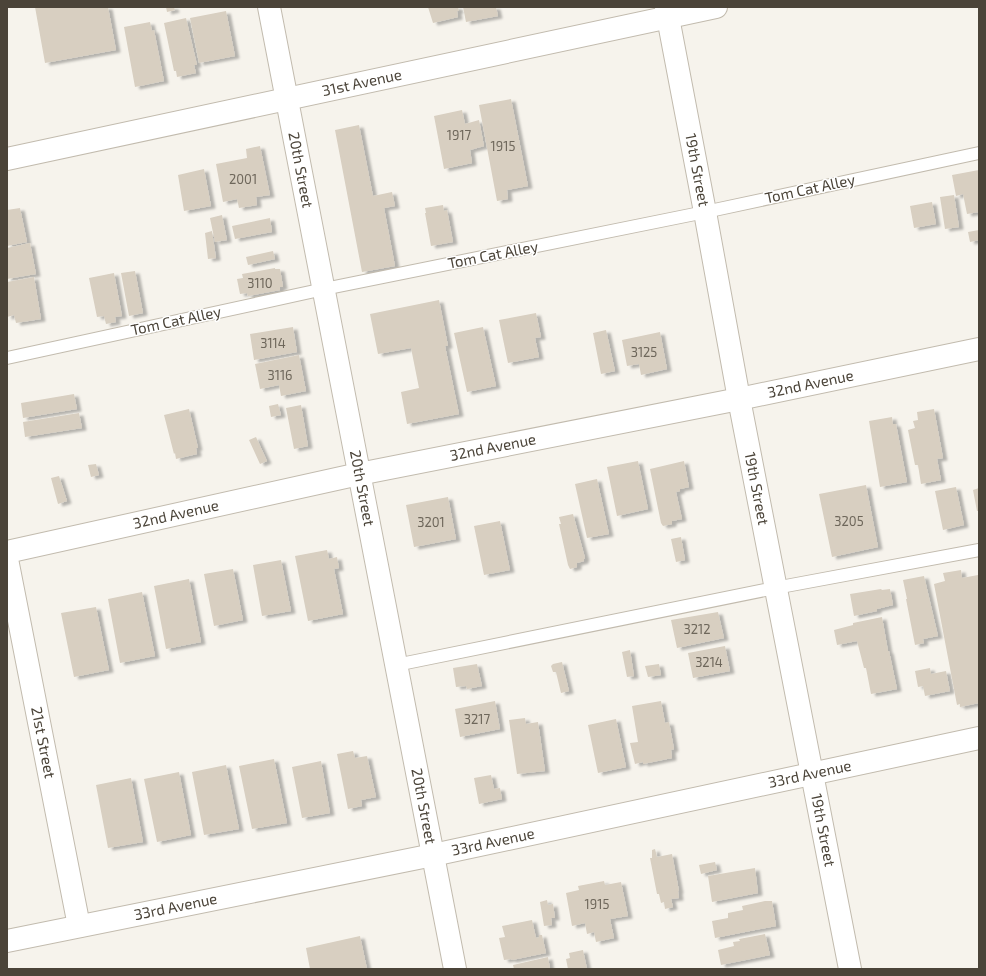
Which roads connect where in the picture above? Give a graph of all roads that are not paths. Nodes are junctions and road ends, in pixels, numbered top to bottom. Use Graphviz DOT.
graph roads {
  1 [pos="269,7"];
  2 [pos="716,7"];
  3 [pos="667,12"];
  4 [pos="287,99"];
  5 [pos="979,153"];
  6 [pos="7,159"];
  7 [pos="705,212"];
  8 [pos="324,289"];
  9 [pos="979,349"];
  10 [pos="7,358"];
  11 [pos="739,399"];
  12 [pos="359,474"];
  13 [pos="979,550"];
  14 [pos="7,552"];
  15 [pos="7,559"];
  16 [pos="775,588"];
  17 [pos="396,665"];
  18 [pos="979,738"];
  19 [pos="811,773"];
  20 [pos="433,855"];
  21 [pos="79,926"];
  22 [pos="7,941"];
  23 [pos="455,969"];
  24 [pos="850,969"];
  1 -- 4 [label="street, 20th Street"];
  2 -- 3 [label="street, 31st Avenue"];
  3 -- 4 [label="street, 31st Avenue"];
  3 -- 7 [label="street, 19th Street"];
  4 -- 6 [label="street, 31st Avenue"];
  4 -- 8 [label="street, 20th Street"];
  5 -- 7 [label="lane, Tom Cat Alley"];
  7 -- 8 [label="lane, Tom Cat Alley"];
  7 -- 11 [label="street, 19th Street"];
  8 -- 10 [label="lane, Tom Cat Alley"];
  8 -- 12 [label="street, 20th Street"];
  9 -- 11 [label="street, 32nd Avenue"];
  11 -- 12 [label="street, 32nd Avenue"];
  11 -- 16 [label="street, 19th Street"];
  12 -- 14 [label="street, 32nd Avenue"];
  12 -- 17 [label="street, 20th Street"];
  13 -- 16 [label="lane"];
  15 -- 21 [label="street, 21st Street"];
  16 -- 17 [label="lane"];
  16 -- 19 [label="street, 19th Street"];
  17 -- 20 [label="street, 20th Street"];
  18 -- 19 [label="street, 33rd Avenue"];
  19 -- 20 [label="street, 33rd Avenue"];
  19 -- 24 [label="street, 19th Street"];
  20 -- 21 [label="street, 33rd Avenue"];
  20 -- 23 [label="street, 20th Street"];
  21 -- 22 [label="street, 33rd Avenue"];
}
